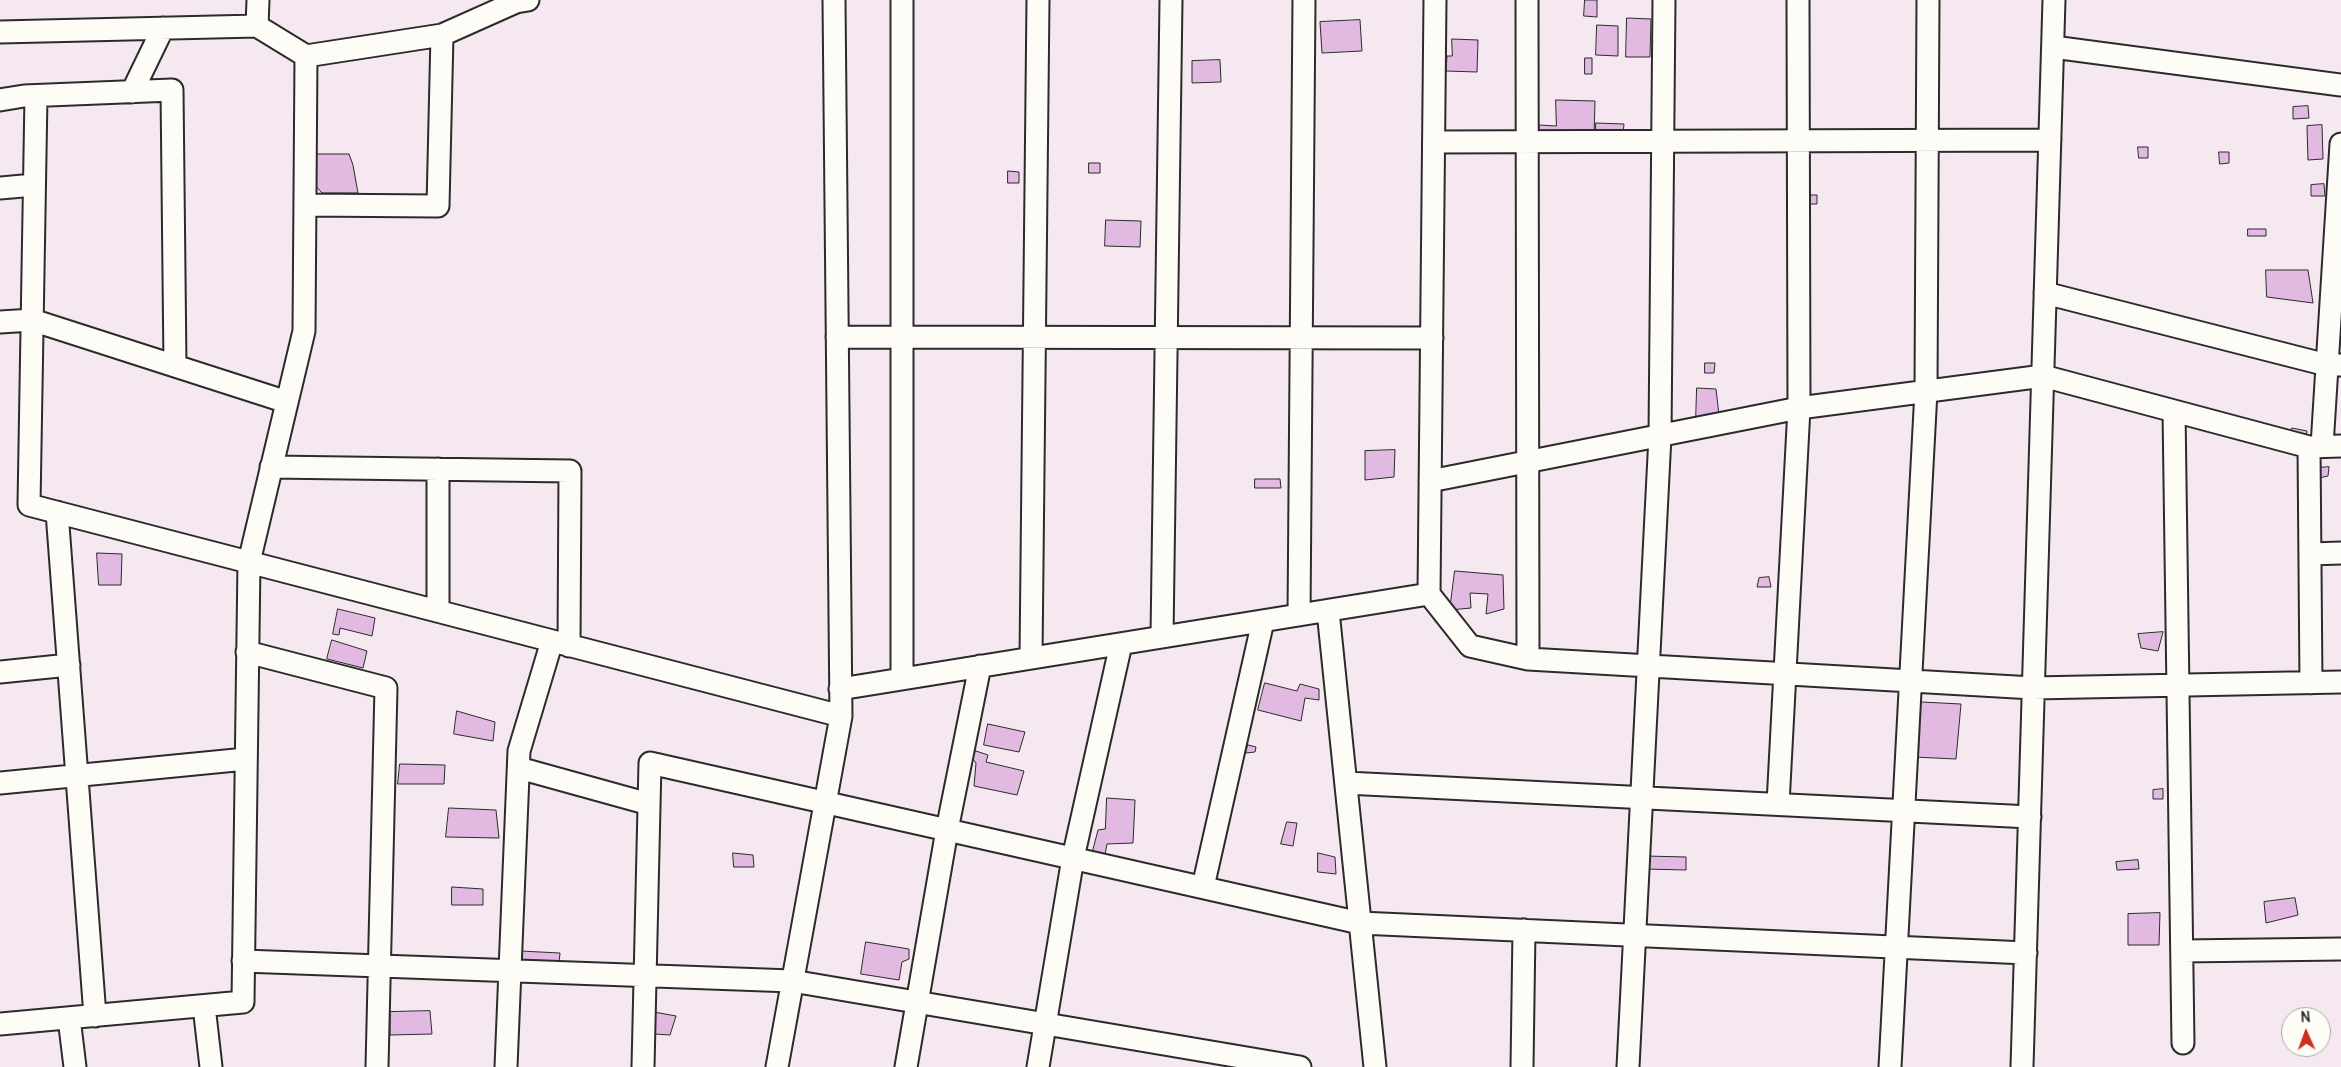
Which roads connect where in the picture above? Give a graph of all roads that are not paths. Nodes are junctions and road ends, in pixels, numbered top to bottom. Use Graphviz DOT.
graph roads {
  1 [pos="258,0"];
  2 [pos="834,0"];
  3 [pos="902,0"];
  4 [pos="1038,0"];
  5 [pos="1171,0"];
  6 [pos="1304,0"];
  7 [pos="1435,0"];
  8 [pos="1527,0"];
  9 [pos="1664,0"];
  10 [pos="1798,0"];
  11 [pos="1928,0"];
  12 [pos="2054,0"];
  13 [pos="520,1"];
  14 [pos="257,26"];
  15 [pos="163,28"];
  16 [pos="0,32"];
  17 [pos="442,35"];
  18 [pos="2053,47"];
  19 [pos="306,56"];
  20 [pos="2341,85"];
  21 [pos="132,92"];
  22 [pos="36,96"];
  23 [pos="0,100"];
  24 [pos="2050,140"];
  25 [pos="1798,141"];
  26 [pos="1927,141"];
  27 [pos="1434,142"];
  28 [pos="1527,142"];
  29 [pos="1662,142"];
  30 [pos="2341,144"];
  31 [pos="34,185"];
  32 [pos="0,188"];
  33 [pos="305,205"];
  34 [pos="2338,232"];
  35 [pos="2045,294"];
  36 [pos="32,320"];
  37 [pos="0,322"];
  38 [pos="837,338"];
  39 [pos="902,338"];
  40 [pos="1034,338"];
  41 [pos="1166,338"];
  42 [pos="1301,338"];
  43 [pos="1432,338"];
  44 [pos="2334,365"];
  45 [pos="175,366"];
  46 [pos="2043,376"];
  47 [pos="1926,391"];
  48 [pos="287,402"];
  49 [pos="1799,408"];
  50 [pos="2174,411"];
  51 [pos="1660,436"];
  52 [pos="2324,446"];
  53 [pos="1527,462"];
  54 [pos="272,467"];
  55 [pos="438,469"];
  56 [pos="1430,481"];
  57 [pos="57,512"];
  58 [pos="2341,553"];
  59 [pos="2310,554"];
  60 [pos="248,562"];
  61 [pos="1429,594"];
  62 [pos="1328,611"];
  63 [pos="438,612"];
  64 [pos="1299,615"];
  65 [pos="1263,621"];
  66 [pos="1162,637"];
  67 [pos="560,643"];
  68 [pos="1120,644"];
  69 [pos="247,652"];
  70 [pos="1031,658"];
  71 [pos="1528,659"];
  72 [pos="69,665"];
  73 [pos="980,666"];
  74 [pos="1648,666"];
  75 [pos="0,672"];
  76 [pos="1785,674"];
  77 [pos="902,679"];
  78 [pos="1910,681"];
  79 [pos="2311,682"];
  80 [pos="2341,682"];
  81 [pos="2178,685"];
  82 [pos="2033,688"];
  83 [pos="840,689"];
  84 [pos="841,716"];
  85 [pos="246,759"];
  86 [pos="519,768"];
  87 [pos="77,776"];
  88 [pos="0,783"];
  89 [pos="1346,783"];
  90 [pos="1641,798"];
  91 [pos="825,802"];
  92 [pos="649,804"];
  93 [pos="1778,804"];
  94 [pos="1903,811"];
  95 [pos="2030,817"];
  96 [pos="947,830"];
  97 [pos="1073,858"];
  98 [pos="1204,887"];
  99 [pos="1360,923"];
  100 [pos="1524,930"];
  101 [pos="1634,935"];
  102 [pos="1896,947"];
  103 [pos="2341,949"];
  104 [pos="2182,951"];
  105 [pos="2026,953"];
  106 [pos="243,961"];
  107 [pos="379,966"];
  108 [pos="510,971"];
  109 [pos="645,976"];
  110 [pos="792,981"];
  111 [pos="917,1002"];
  112 [pos="204,1006"];
  113 [pos="95,1016"];
  114 [pos="69,1018"];
  115 [pos="0,1024"];
  116 [pos="1045,1024"];
  117 [pos="2183,1043"];
  118 [pos="75,1067"];
  119 [pos="211,1067"];
  120 [pos="377,1067"];
  121 [pos="506,1067"];
  122 [pos="643,1067"];
  123 [pos="777,1067"];
  124 [pos="906,1067"];
  125 [pos="1038,1067"];
  126 [pos="1300,1067"];
  127 [pos="1376,1067"];
  128 [pos="1522,1067"];
  129 [pos="1628,1067"];
  130 [pos="1890,1067"];
  131 [pos="2022,1067"];
  1 -- 14 [label="street"];
  2 -- 38 [label="street"];
  3 -- 39 [label="street"];
  4 -- 40 [label="street"];
  5 -- 41 [label="street"];
  6 -- 42 [label="street"];
  7 -- 27 [label="street"];
  8 -- 28 [label="street"];
  9 -- 29 [label="street"];
  10 -- 25 [label="street"];
  11 -- 26 [label="street"];
  12 -- 18 [label="street"];
  13 -- 17 [label="street"];
  14 -- 15 [label="street"];
  14 -- 19 [label="street"];
  15 -- 16 [label="street"];
  15 -- 21 [label="street"];
  17 -- 19 [label="street"];
  17 -- 33 [label="street"];
  18 -- 20 [label="street"];
  18 -- 24 [label="street"];
  19 -- 33 [label="street"];
  21 -- 22 [label="street"];
  21 -- 45 [label="street"];
  22 -- 23 [label="street"];
  22 -- 31 [label="street"];
  24 -- 26 [label="street"];
  24 -- 35 [label="street"];
  25 -- 26 [label="street"];
  25 -- 29 [label="street"];
  25 -- 49 [label="street"];
  26 -- 47 [label="street"];
  27 -- 28 [label="street"];
  27 -- 43 [label="street"];
  28 -- 29 [label="street"];
  28 -- 53 [label="street"];
  29 -- 51 [label="street"];
  30 -- 34 [label="street"];
  31 -- 32 [label="street"];
  31 -- 36 [label="street"];
  33 -- 48 [label="street"];
  34 -- 44 [label="street"];
  35 -- 44 [label="street"];
  35 -- 46 [label="street"];
  36 -- 37 [label="street"];
  36 -- 45 [label="street"];
  36 -- 57 [label="street"];
  38 -- 39 [label="street"];
  38 -- 83 [label="street"];
  39 -- 40 [label="street"];
  39 -- 77 [label="street"];
  40 -- 41 [label="street"];
  40 -- 70 [label="street"];
  41 -- 42 [label="street"];
  41 -- 66 [label="street"];
  42 -- 43 [label="street"];
  42 -- 64 [label="street"];
  43 -- 56 [label="street"];
  44 -- 52 [label="street"];
  45 -- 48 [label="street"];
  46 -- 47 [label="street"];
  46 -- 50 [label="street"];
  46 -- 82 [label="street"];
  47 -- 49 [label="street"];
  47 -- 78 [label="street"];
  48 -- 54 [label="street"];
  49 -- 51 [label="street"];
  49 -- 76 [label="street"];
  50 -- 52 [label="street"];
  50 -- 81 [label="street"];
  51 -- 53 [label="street"];
  51 -- 74 [label="street"];
  52 -- 59 [label="street"];
  53 -- 56 [label="street"];
  53 -- 71 [label="street"];
  54 -- 55 [label="street"];
  54 -- 60 [label="street"];
  55 -- 63 [label="street"];
  55 -- 67 [label="street"];
  56 -- 61 [label="street"];
  57 -- 60 [label="street"];
  57 -- 72 [label="street"];
  58 -- 59 [label="street"];
  59 -- 79 [label="street"];
  60 -- 63 [label="street"];
  60 -- 69 [label="street"];
  61 -- 62 [label="street"];
  61 -- 71 [label="street"];
  62 -- 64 [label="street"];
  62 -- 89 [label="street"];
  63 -- 67 [label="street"];
  64 -- 65 [label="street"];
  65 -- 66 [label="street"];
  65 -- 98 [label="street"];
  66 -- 68 [label="street"];
  67 -- 84 [label="street"];
  67 -- 86 [label="street"];
  68 -- 70 [label="street"];
  68 -- 97 [label="street"];
  69 -- 85 [label="street"];
  69 -- 107 [label="street"];
  70 -- 73 [label="street"];
  71 -- 74 [label="street"];
  72 -- 75 [label="street"];
  72 -- 87 [label="street"];
  73 -- 77 [label="street"];
  73 -- 96 [label="street"];
  74 -- 76 [label="street"];
  74 -- 90 [label="street"];
  76 -- 78 [label="street"];
  76 -- 93 [label="street"];
  77 -- 83 [label="street"];
  78 -- 82 [label="street"];
  78 -- 94 [label="street"];
  79 -- 80 [label="street"];
  79 -- 81 [label="street"];
  81 -- 82 [label="street"];
  81 -- 104 [label="street"];
  82 -- 95 [label="street"];
  83 -- 84 [label="street"];
  84 -- 91 [label="street"];
  85 -- 87 [label="street"];
  85 -- 106 [label="street"];
  86 -- 92 [label="street"];
  86 -- 108 [label="street"];
  87 -- 88 [label="street"];
  87 -- 113 [label="street"];
  89 -- 90 [label="street"];
  89 -- 99 [label="street"];
  90 -- 93 [label="street"];
  90 -- 101 [label="street"];
  91 -- 92 [label="street"];
  91 -- 96 [label="street"];
  91 -- 110 [label="street"];
  92 -- 109 [label="street"];
  93 -- 94 [label="street"];
  94 -- 95 [label="street"];
  94 -- 102 [label="street"];
  95 -- 105 [label="street"];
  96 -- 97 [label="street"];
  96 -- 111 [label="street"];
  97 -- 98 [label="street"];
  97 -- 116 [label="street"];
  98 -- 99 [label="street"];
  99 -- 100 [label="street"];
  99 -- 127 [label="street"];
  100 -- 101 [label="street"];
  100 -- 128 [label="street"];
  101 -- 102 [label="street"];
  101 -- 129 [label="street"];
  102 -- 105 [label="street"];
  102 -- 130 [label="street"];
  103 -- 104 [label="street"];
  104 -- 117 [label="street"];
  105 -- 131 [label="street"];
  106 -- 107 [label="street"];
  106 -- 112 [label="street"];
  107 -- 108 [label="street"];
  107 -- 120 [label="street"];
  108 -- 109 [label="street"];
  108 -- 121 [label="street"];
  109 -- 110 [label="street"];
  109 -- 122 [label="street"];
  110 -- 111 [label="street"];
  110 -- 123 [label="street"];
  111 -- 116 [label="street"];
  111 -- 124 [label="street"];
  112 -- 113 [label="street"];
  112 -- 119 [label="street"];
  113 -- 114 [label="street"];
  114 -- 115 [label="street"];
  114 -- 118 [label="street"];
  116 -- 125 [label="street"];
  116 -- 126 [label="street"];
}
